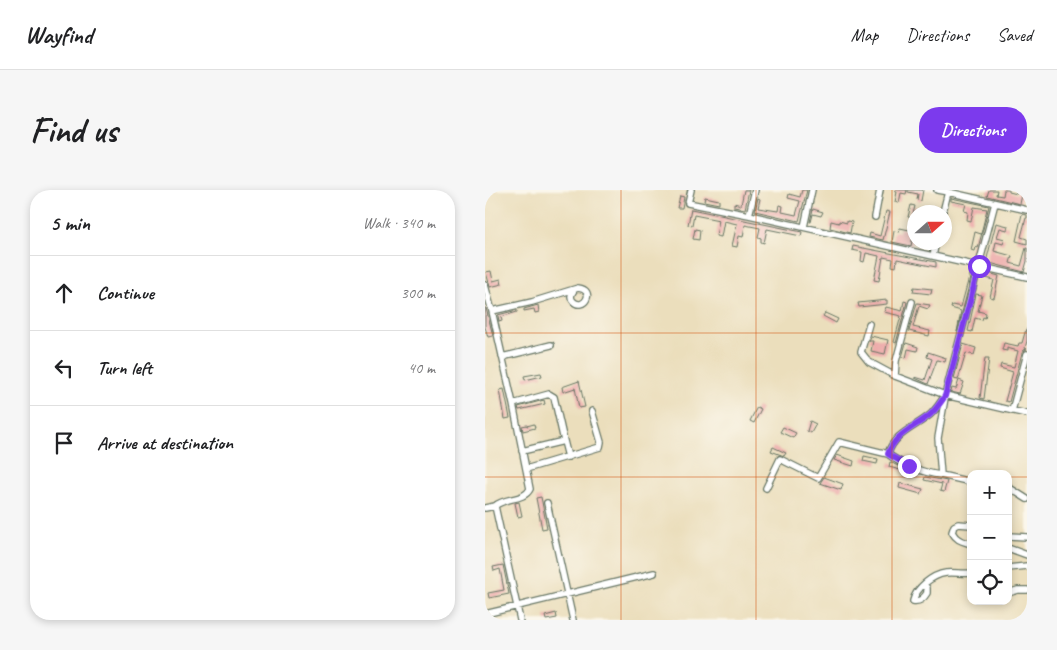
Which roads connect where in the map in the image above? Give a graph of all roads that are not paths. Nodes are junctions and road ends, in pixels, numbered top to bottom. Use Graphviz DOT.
graph roads {
  1 [pos="691,190"];
  2 [pos="755,190"];
  3 [pos="812,190"];
  4 [pos="881,190"];
  5 [pos="937,190"];
  6 [pos="979,190"];
  7 [pos="948,192"];
  8 [pos="977,199"];
  9 [pos="995,202"];
  10 [pos="945,205"];
  11 [pos="1027,210"];
  12 [pos="749,215"];
  13 [pos="875,217"];
  14 [pos="804,227"];
  15 [pos="934,250"];
  16 [pos="933,256"];
  17 [pos="979,266"];
  18 [pos="1027,277"];
  19 [pos="485,285"];
  20 [pos="574,290"];
  21 [pos="912,302"];
  22 [pos="492,311"];
  23 [pos="869,324"];
  24 [pos="551,345"];
  25 [pos="1027,354"];
  26 [pos="502,357"];
  27 [pos="895,376"];
  28 [pos="945,396"];
  29 [pos="513,404"];
  30 [pos="591,411"];
  31 [pos="1012,411"];
  32 [pos="1027,414"];
  33 [pos="565,441"];
  34 [pos="522,451"];
  35 [pos="888,454"];
  36 [pos="568,457"];
  37 [pos="526,469"];
  38 [pos="941,474"];
  39 [pos="967,481"];
  40 [pos="766,488"];
  41 [pos="1012,490"];
  42 [pos="1027,499"];
  43 [pos="547,503"];
  44 [pos="495,506"];
  45 [pos="485,508"];
  46 [pos="967,525"];
  47 [pos="1012,536"];
  48 [pos="1027,537"];
  49 [pos="967,543"];
  50 [pos="1012,549"];
  51 [pos="1027,555"];
  52 [pos="1027,566"];
  53 [pos="1012,568"];
  54 [pos="654,573"];
  55 [pos="967,573"];
  56 [pos="925,584"];
  57 [pos="1027,590"];
  58 [pos="1012,592"];
  59 [pos="567,595"];
  60 [pos="517,607"];
  61 [pos="485,614"];
  62 [pos="520,620"];
  63 [pos="573,620"];
  1 -- 12 [label="street"];
  2 -- 12 [label="street"];
  3 -- 14 [label="street"];
  4 -- 13 [label="street"];
  5 -- 7 [label="street"];
  6 -- 8 [label="street"];
  7 -- 8 [label="street"];
  7 -- 10 [label="street"];
  8 -- 9 [label="street"];
  9 -- 11 [label="street"];
  9 -- 17 [label="street"];
  12 -- 14 [label="street"];
  14 -- 16 [label="street"];
  15 -- 16 [label="street"];
  16 -- 17 [label="street"];
  17 -- 18 [label="street"];
  17 -- 28 [label="street"];
  19 -- 22 [label="street"];
  20 -- 22 [label="street"];
  21 -- 27 [label="street"];
  22 -- 26 [label="street"];
  23 -- 27 [label="street"];
  24 -- 26 [label="street"];
  25 -- 31 [label="street"];
  26 -- 29 [label="street"];
  27 -- 28 [label="street"];
  28 -- 31 [label="street"];
  28 -- 35 [label="street"];
  28 -- 38 [label="street"];
  29 -- 33 [label="street"];
  29 -- 34 [label="street"];
  30 -- 36 [label="street"];
  31 -- 32 [label="street"];
  33 -- 34 [label="street"];
  33 -- 36 [label="street"];
  34 -- 37 [label="street"];
  35 -- 38 [label="street"];
  35 -- 40 [label="street"];
  36 -- 37 [label="street"];
  37 -- 44 [label="street"];
  38 -- 39 [label="street"];
  41 -- 42 [label="street"];
  43 -- 59 [label="street"];
  44 -- 45 [label="street"];
  44 -- 60 [label="street"];
  46 -- 49 [label="street"];
  47 -- 48 [label="street"];
  50 -- 51 [label="street"];
  52 -- 53 [label="street"];
  54 -- 59 [label="street"];
  55 -- 56 [label="street"];
  57 -- 58 [label="street"];
  59 -- 60 [label="street"];
  59 -- 63 [label="street"];
  60 -- 61 [label="street"];
  60 -- 62 [label="street"];
}
